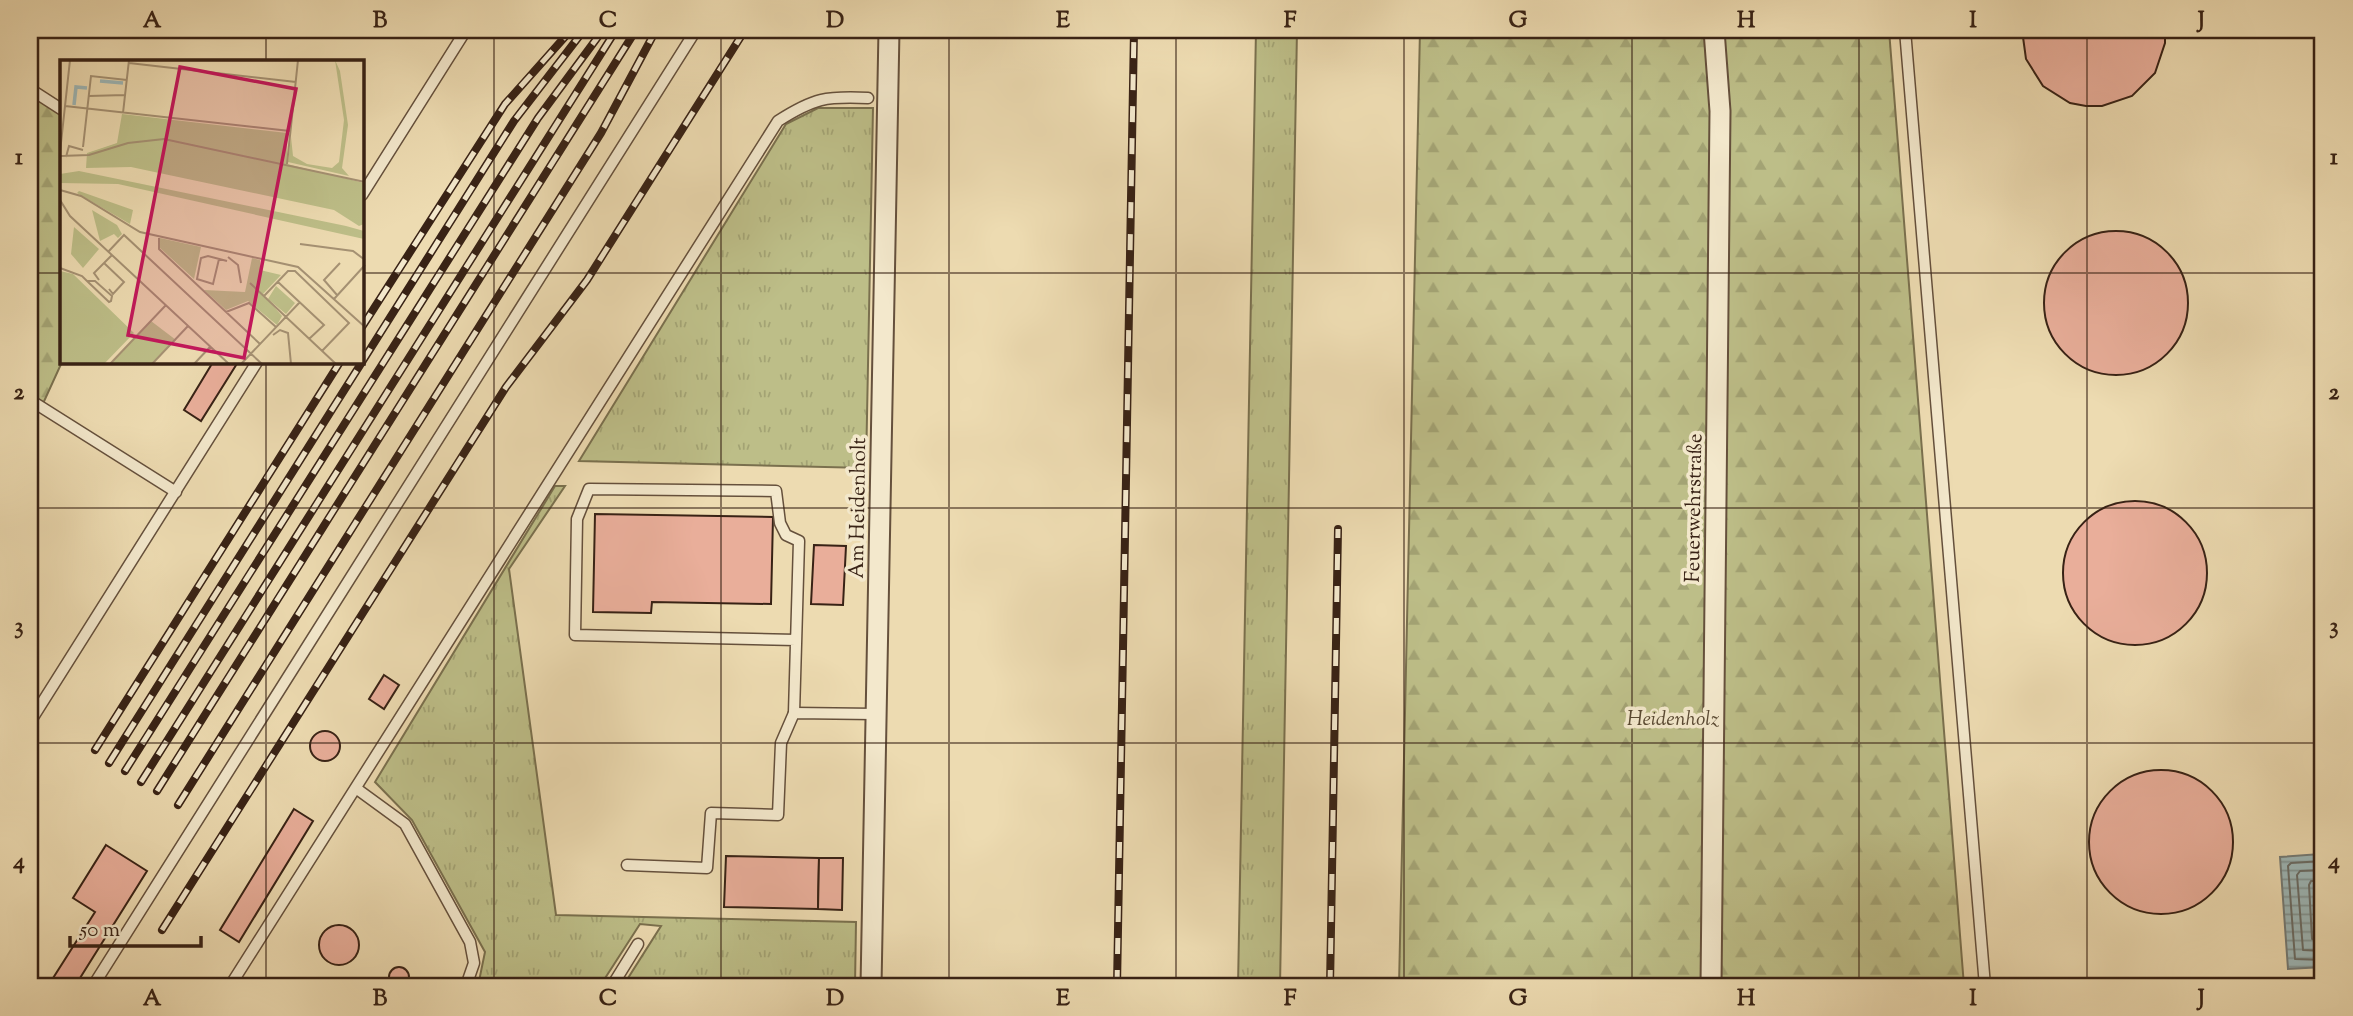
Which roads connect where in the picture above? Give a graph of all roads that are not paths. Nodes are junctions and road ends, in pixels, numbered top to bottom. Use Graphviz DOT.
graph roads {
  1 [pos="466,30"];
  2 [pos="696,30"];
  3 [pos="889,30"];
  4 [pos="1714,30"];
  5 [pos="1906,30"];
  6 [pos="30,89"];
  7 [pos="868,98"];
  8 [pos="60,108"];
  9 [pos="364,192"];
  10 [pos="256,364"];
  11 [pos="30,400"];
  12 [pos="176,492"];
  13 [pos="796,639"];
  14 [pos="33,710"];
  15 [pos="794,713"];
  16 [pos="875,714"];
  17 [pos="30,722"];
  18 [pos="357,789"];
  19 [pos="627,865"];
  20 [pos="638,944"];
  21 [pos="93,986"];
  22 [pos="230,986"];
  23 [pos="466,986"];
  24 [pos="612,986"];
  25 [pos="871,986"];
  26 [pos="1711,986"];
  27 [pos="1985,986"];
  1 -- 9 [label="lane"];
  2 -- 21 [label="lane"];
  3 -- 16 [label="street, Am Heidenholt"];
  4 -- 26 [label="street, Feuerwehrstraße"];
  5 -- 27 [label="lane"];
  6 -- 8 [label="lane"];
  7 -- 18 [label="lane"];
  10 -- 12 [label="lane"];
  11 -- 12 [label="lane"];
  12 -- 14 [label="lane"];
  13 -- 13 [label="lane"];
  13 -- 15 [label="lane"];
  14 -- 17 [label="lane"];
  15 -- 16 [label="lane"];
  15 -- 19 [label="lane"];
  16 -- 25 [label="street, Am Heidenholt"];
  18 -- 22 [label="lane"];
  18 -- 23 [label="lane"];
  20 -- 24 [label="lane"];
}
